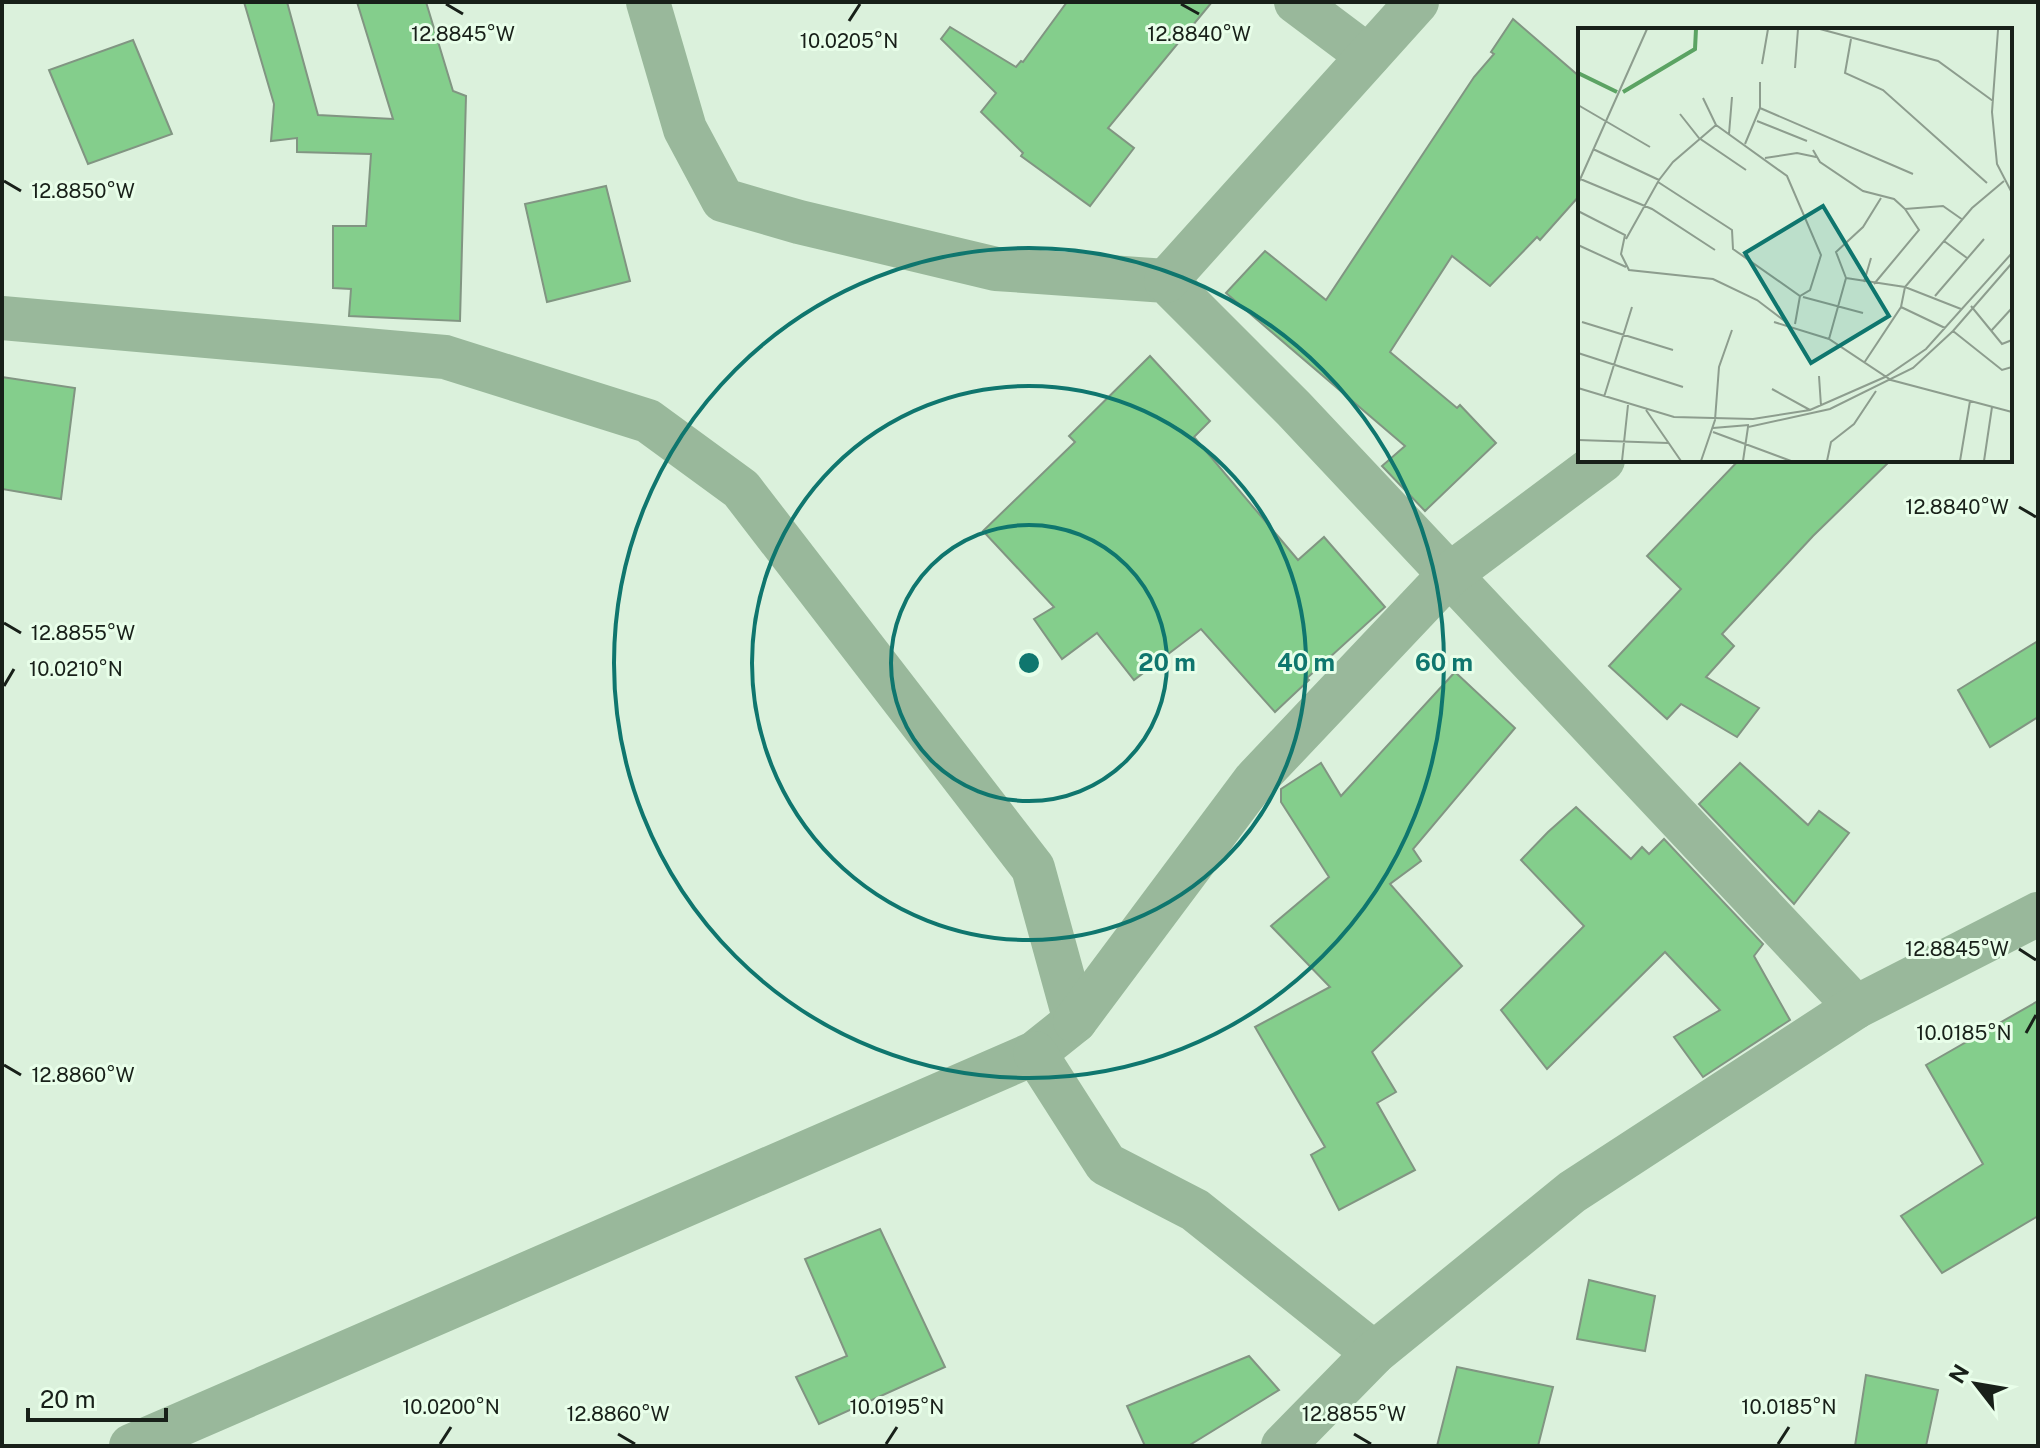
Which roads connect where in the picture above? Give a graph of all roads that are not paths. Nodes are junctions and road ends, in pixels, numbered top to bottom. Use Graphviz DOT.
graph roads {
  1 [pos="648,2"];
  2 [pos="1296,2"];
  3 [pos="1417,2"];
  4 [pos="1368,56"];
  5 [pos="1166,281"];
  6 [pos="2,318"];
  7 [pos="1600,462"];
  8 [pos="1449,575"];
  9 [pos="2038,914"];
  10 [pos="1856,1007"];
  11 [pos="1075,1021"];
  12 [pos="1035,1053"];
  13 [pos="1374,1353"];
  14 [pos="131,1446"];
  15 [pos="1283,1446"];
  1 -- 5 [label="street"];
  2 -- 4 [label="street"];
  3 -- 4 [label="street"];
  4 -- 5 [label="street"];
  5 -- 8 [label="street"];
  6 -- 11 [label="street"];
  7 -- 8 [label="street"];
  8 -- 10 [label="street"];
  8 -- 11 [label="street"];
  9 -- 10 [label="street"];
  10 -- 13 [label="street"];
  11 -- 12 [label="street"];
  12 -- 13 [label="street"];
  12 -- 14 [label="street"];
  13 -- 15 [label="street"];
}
